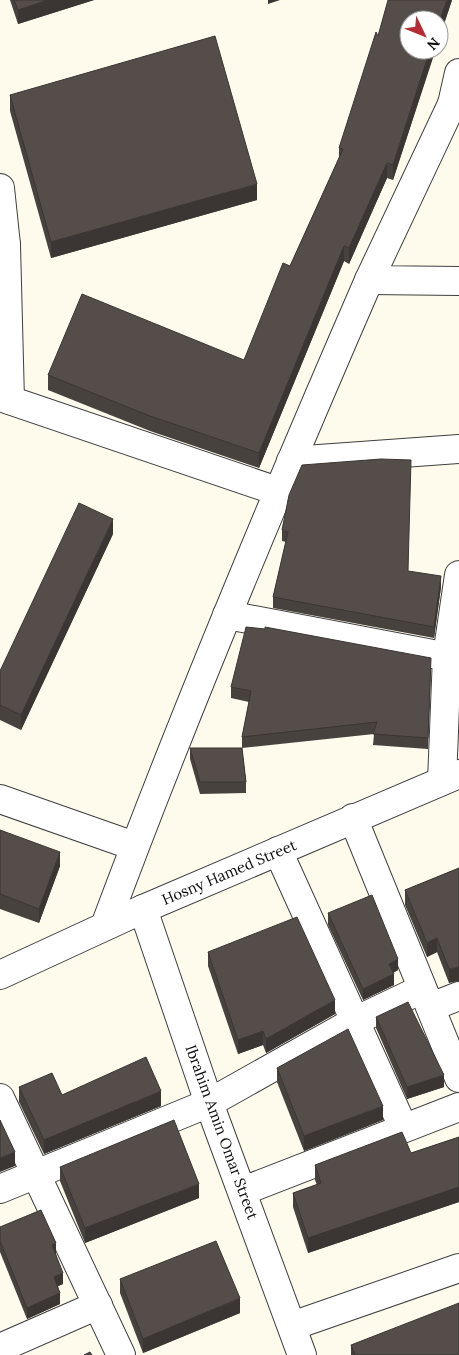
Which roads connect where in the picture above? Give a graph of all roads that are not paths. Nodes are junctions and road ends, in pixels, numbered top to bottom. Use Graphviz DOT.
graph roads {
  1 [pos="459,73"];
  2 [pos="455,105"];
  3 [pos="0,188"];
  4 [pos="3,244"];
  5 [pos="369,280"];
  6 [pos="459,281"];
  7 [pos="5,398"];
  8 [pos="459,449"];
  9 [pos="291,461"];
  10 [pos="277,490"];
  11 [pos="459,575"];
  12 [pos="227,615"];
  13 [pos="453,657"];
  14 [pos="450,777"];
  15 [pos="0,799"];
  16 [pos="353,818"];
  17 [pos="134,846"];
  18 [pos="278,851"];
  19 [pos="143,909"];
  20 [pos="104,926"];
  21 [pos="0,975"];
  22 [pos="459,996"];
  23 [pos="426,998"];
  24 [pos="354,1021"];
  25 [pos="459,1078"];
  26 [pos="0,1098"];
  27 [pos="209,1103"];
  28 [pos="459,1107"];
  29 [pos="403,1127"];
  30 [pos="35,1175"];
  31 [pos="0,1189"];
  32 [pos="243,1191"];
  33 [pos="459,1268"];
  34 [pos="98,1305"];
  35 [pos="292,1326"];
  36 [pos="2,1348"];
  37 [pos="121,1355"];
  38 [pos="302,1355"];
  1 -- 2 [label="street"];
  2 -- 5 [label="street"];
  3 -- 4 [label="street"];
  4 -- 7 [label="street"];
  5 -- 6 [label="street"];
  5 -- 9 [label="street"];
  7 -- 10 [label="street"];
  8 -- 9 [label="street"];
  9 -- 10 [label="street"];
  10 -- 12 [label="street"];
  11 -- 13 [label="street"];
  12 -- 13 [label="street"];
  12 -- 17 [label="street"];
  13 -- 14 [label="street"];
  14 -- 16 [label="street, Hosny Hamed Street"];
  15 -- 17 [label="street"];
  16 -- 18 [label="street, Hosny Hamed Street"];
  16 -- 23 [label="street"];
  17 -- 20 [label="street"];
  18 -- 19 [label="street, Hosny Hamed Street"];
  18 -- 24 [label="street"];
  19 -- 20 [label="street, Hosny Hamed Street"];
  19 -- 27 [label="street, Ibrahim Amin Omar Street"];
  20 -- 21 [label="street, Hosny Hamed Street"];
  22 -- 23 [label="street"];
  23 -- 24 [label="street"];
  23 -- 25 [label="street"];
  24 -- 27 [label="street"];
  24 -- 29 [label="street"];
  26 -- 30 [label="street"];
  27 -- 30 [label="street"];
  27 -- 32 [label="street, Ibrahim Amin Omar Street"];
  28 -- 29 [label="street"];
  29 -- 32 [label="street"];
  30 -- 31 [label="street"];
  30 -- 34 [label="street"];
  32 -- 35 [label="street, Ibrahim Amin Omar Street"];
  33 -- 35 [label="street"];
  34 -- 36 [label="street"];
  34 -- 37 [label="street"];
  35 -- 38 [label="street, Ibrahim Amin Omar Street"];
}
